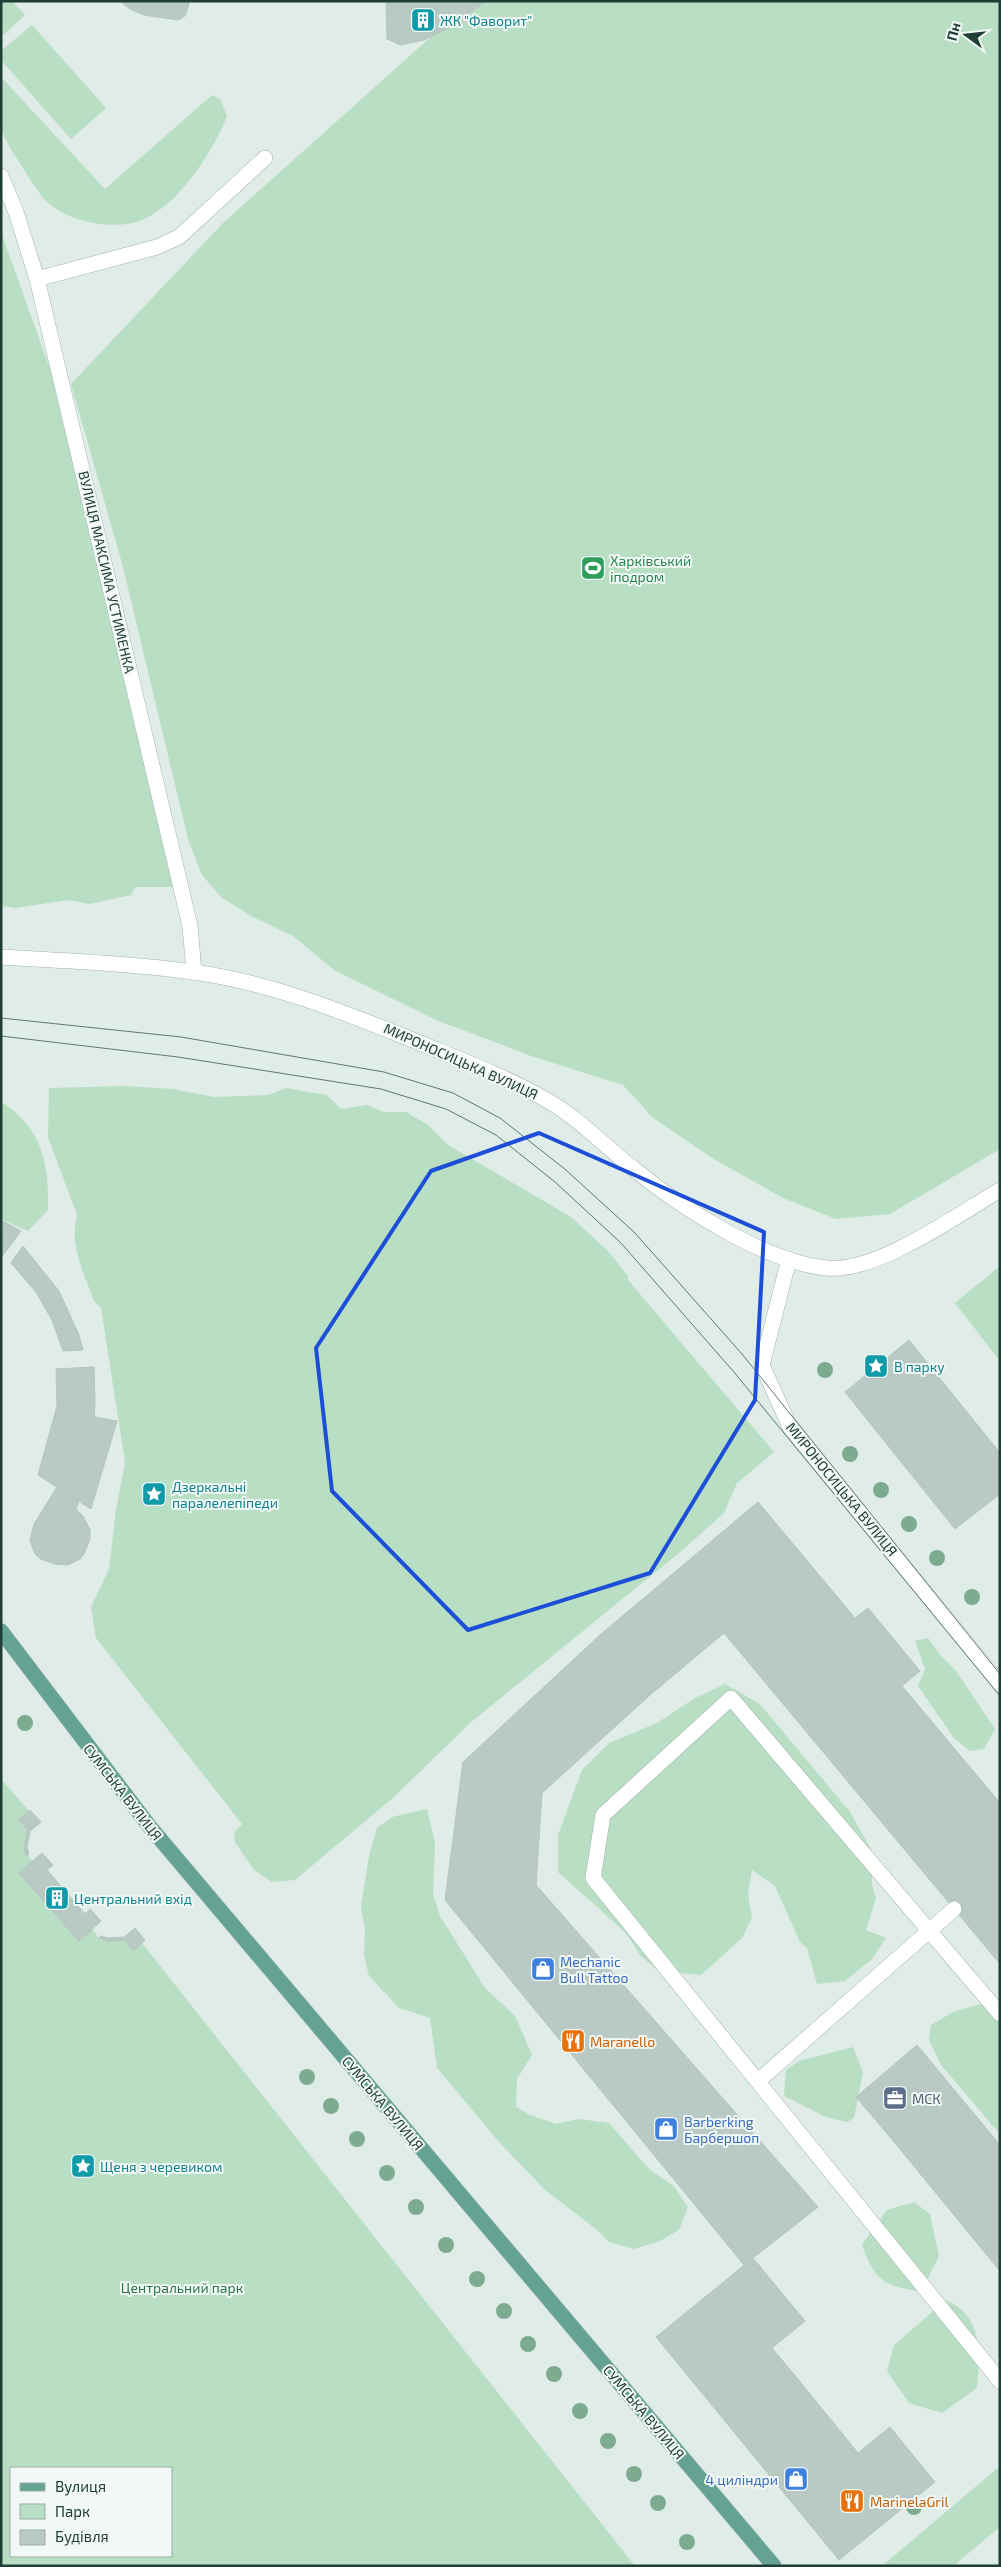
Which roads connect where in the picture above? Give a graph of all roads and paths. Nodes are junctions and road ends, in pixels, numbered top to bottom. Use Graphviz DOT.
graph roads {
  1 [pos="265,158"];
  2 [pos="1,176"];
  3 [pos="37,279"];
  4 [pos="1,957"];
  5 [pos="194,972"];
  6 [pos="1000,1190"];
  7 [pos="789,1260"];
  8 [pos="1,1632"];
  9 [pos="1000,1684"];
  10 [pos="954,1909"];
  11 [pos="930,1930"];
  12 [pos="1000,2014"];
  13 [pos="758,2082"];
  14 [pos="1000,2381"];
  15 [pos="774,2566"];
  1 -- 3 [label="street"];
  2 -- 3 [label="street, ВУЛИЦЯ МАКСИМА УСТИМЕНКА"];
  3 -- 5 [label="street, ВУЛИЦЯ МАКСИМА УСТИМЕНКА"];
  4 -- 5 [label="street, МИРОНОСИЦЬКА ВУЛИЦЯ"];
  5 -- 7 [label="street, МИРОНОСИЦЬКА ВУЛИЦЯ"];
  6 -- 7 [label="street"];
  7 -- 9 [label="street, МИРОНОСИЦЬКА ВУЛИЦЯ"];
  8 -- 15 [label="main road, СУМСЬКА ВУЛИЦЯ"];
  10 -- 11 [label="street"];
  11 -- 12 [label="street"];
  11 -- 13 [label="street"];
  11 -- 13 [label="street"];
  13 -- 14 [label="street"];
}
